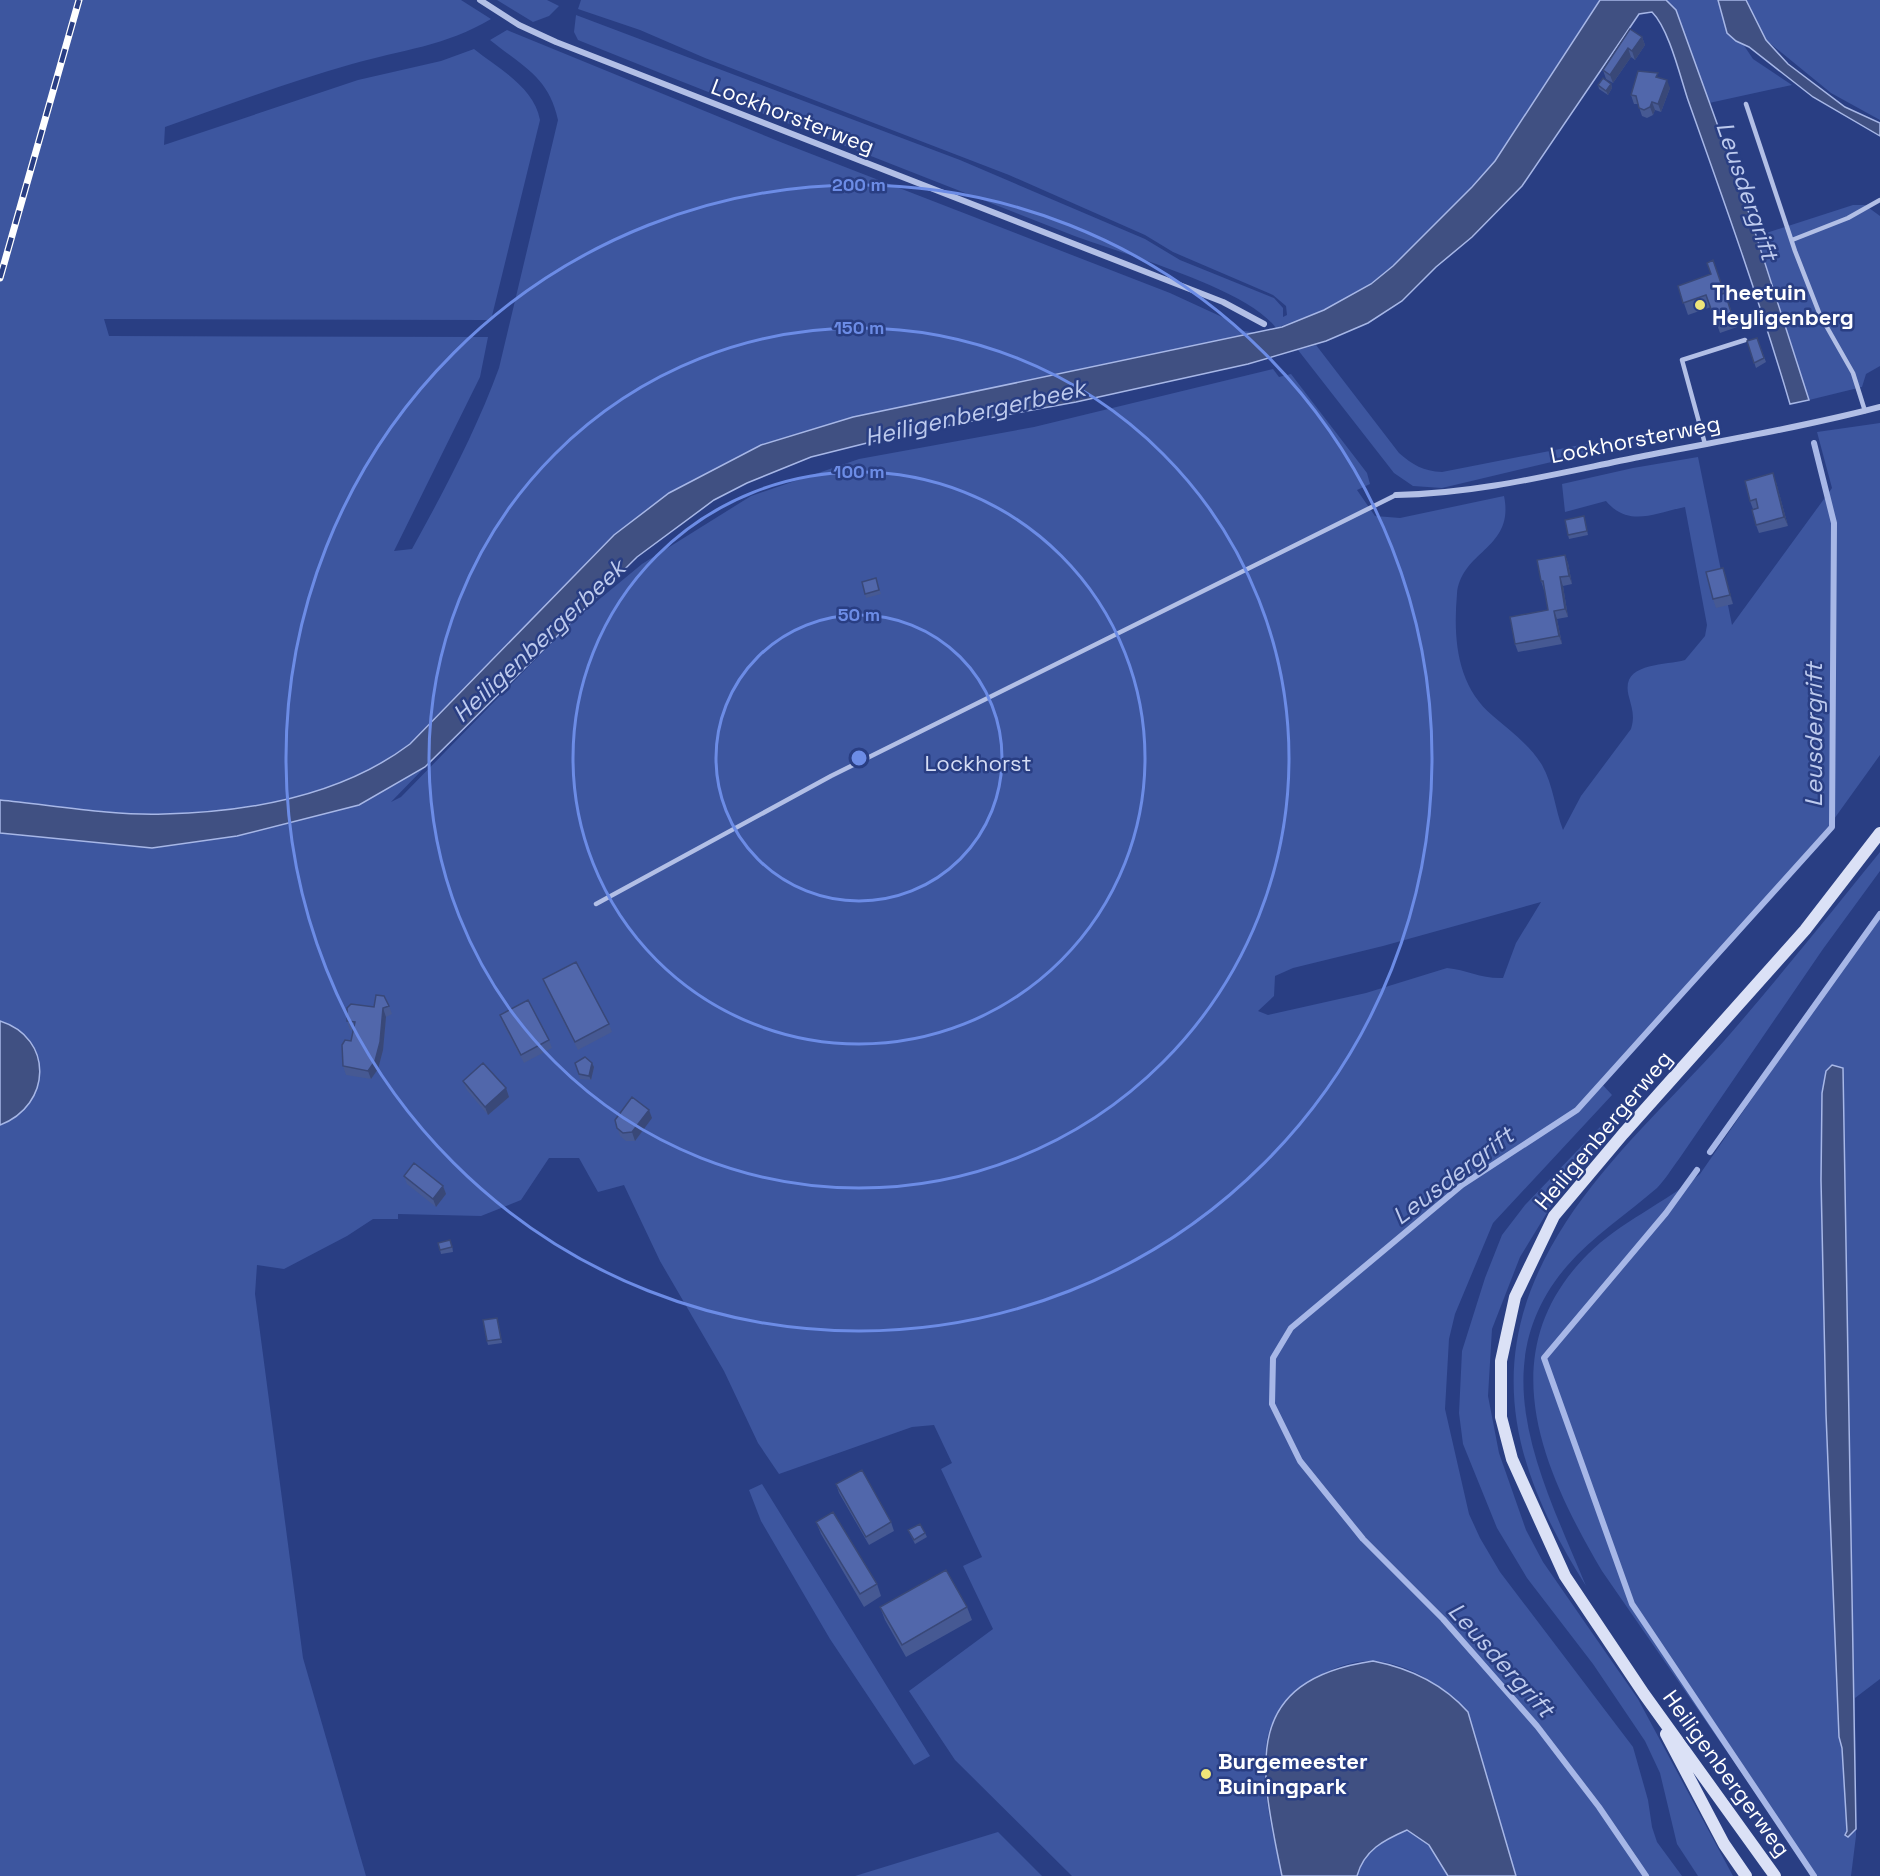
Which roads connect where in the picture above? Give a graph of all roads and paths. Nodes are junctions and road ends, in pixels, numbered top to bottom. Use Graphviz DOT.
graph roads {
  1 [pos="480,0"];
  2 [pos="1746,104"];
  3 [pos="1880,200"];
  4 [pos="1792,240"];
  5 [pos="1264,324"];
  6 [pos="1745,340"];
  7 [pos="1880,407"];
  8 [pos="1865,411"];
  9 [pos="1705,444"];
  10 [pos="1396,495"];
  11 [pos="1880,833"];
  12 [pos="597,904"];
  13 [pos="1644,1694"];
  14 [pos="1746,1876"];
  15 [pos="1775,1876"];
  1 -- 5 [label="street, Lockhorsterweg"];
  2 -- 4 [label="lane"];
  3 -- 4 [label="lane"];
  4 -- 8 [label="lane"];
  6 -- 9 [label="lane"];
  7 -- 8 [label="street, Lockhorsterweg"];
  8 -- 9 [label="street, Lockhorsterweg"];
  9 -- 10 [label="street, Lockhorsterweg"];
  10 -- 12 [label="lane"];
  11 -- 13 [label="main road, Heiligenbergerweg"];
  13 -- 14 [label="main road, Heiligenbergerweg"];
  13 -- 15 [label="main road, Heiligenbergerweg"];
}
